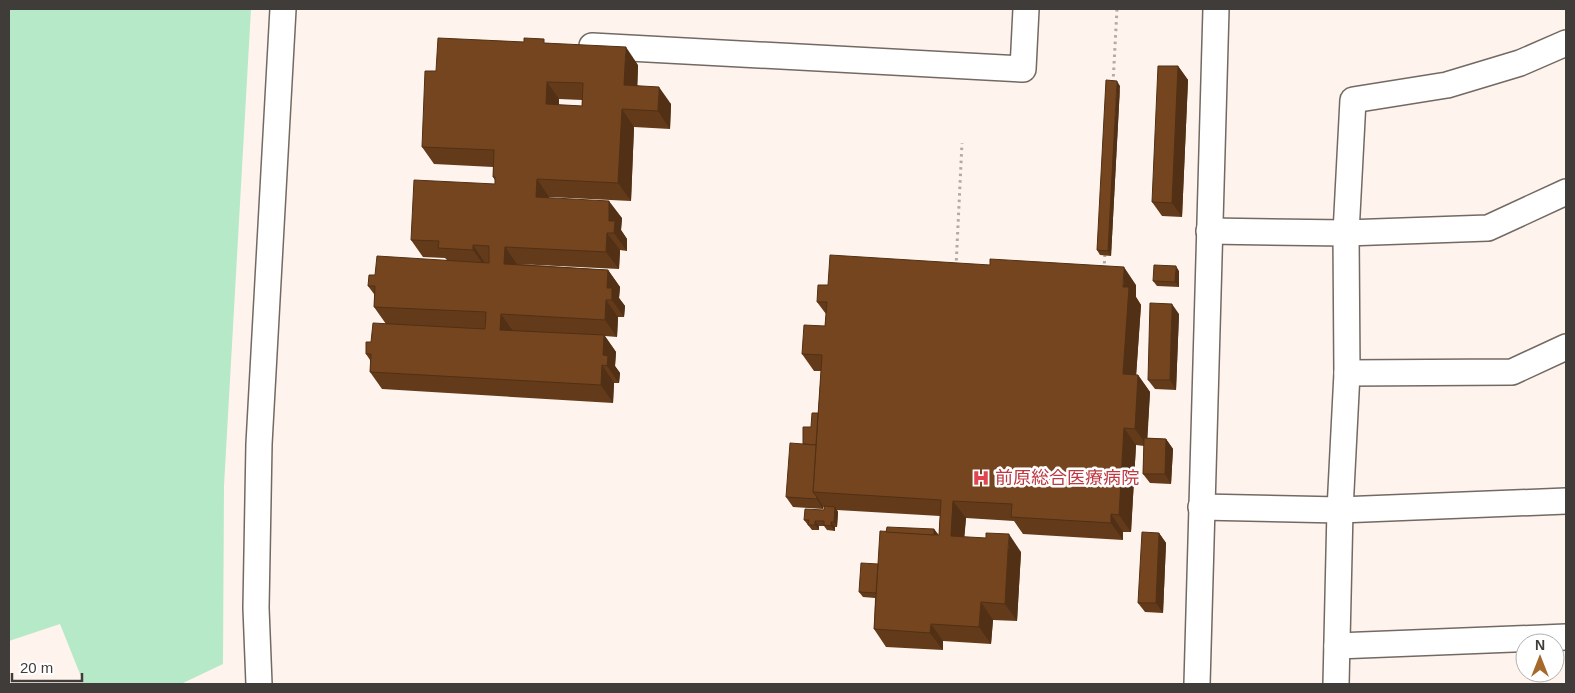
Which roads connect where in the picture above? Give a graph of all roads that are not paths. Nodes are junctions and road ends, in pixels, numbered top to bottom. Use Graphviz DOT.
graph roads {
  1 [pos="283,9"];
  2 [pos="1026,9"];
  3 [pos="1216,9"];
  4 [pos="1566,43"];
  5 [pos="571,45"];
  6 [pos="1566,192"];
  7 [pos="1209,232"];
  8 [pos="1346,233"];
  9 [pos="1566,347"];
  10 [pos="1347,372"];
  11 [pos="1566,501"];
  12 [pos="1201,507"];
  13 [pos="1340,510"];
  14 [pos="1566,637"];
  15 [pos="1337,646"];
  16 [pos="259,684"];
  17 [pos="1197,684"];
  18 [pos="1336,684"];
  1 -- 16 [label="street"];
  2 -- 5 [label="street"];
  3 -- 7 [label="street"];
  4 -- 8 [label="street"];
  6 -- 8 [label="street"];
  7 -- 8 [label="street"];
  7 -- 12 [label="street"];
  8 -- 10 [label="street"];
  9 -- 10 [label="street"];
  10 -- 13 [label="street"];
  11 -- 13 [label="street"];
  12 -- 13 [label="street"];
  12 -- 17 [label="street"];
  13 -- 15 [label="street"];
  14 -- 15 [label="street"];
  15 -- 18 [label="street"];
}
